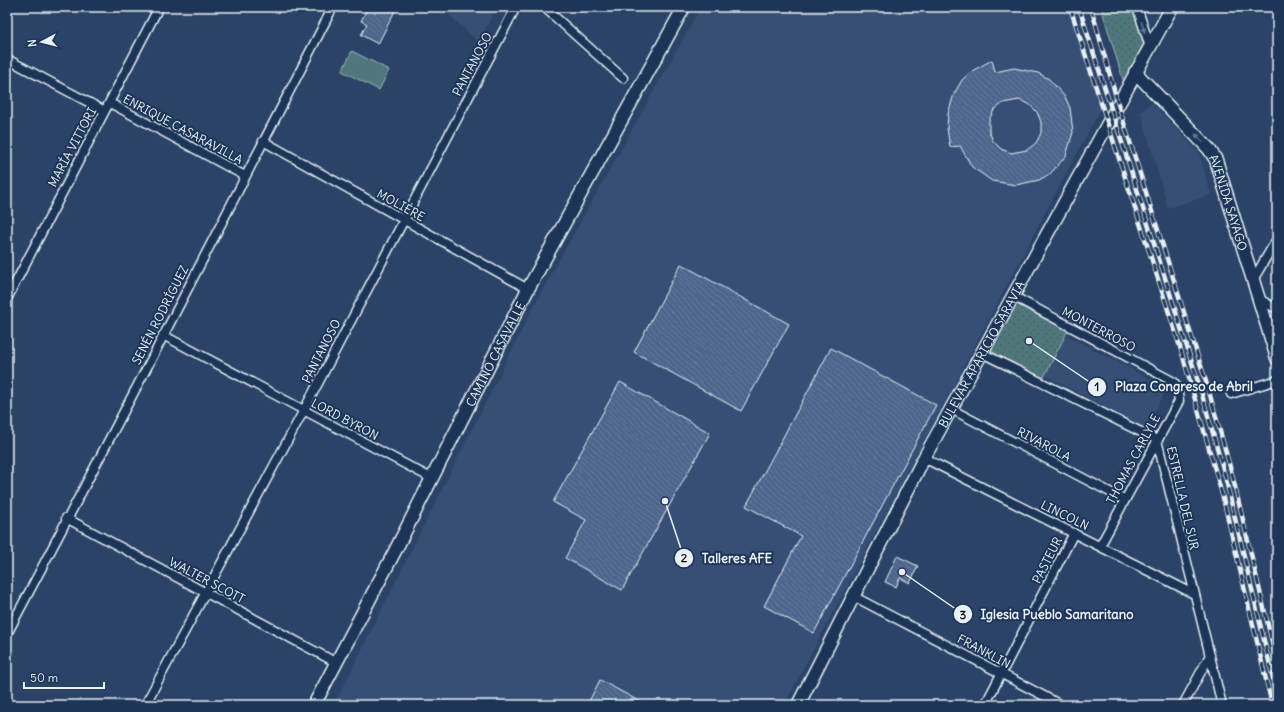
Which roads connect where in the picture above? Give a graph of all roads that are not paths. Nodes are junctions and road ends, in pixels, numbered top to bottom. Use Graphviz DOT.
graph roads {
  1 [pos="159,7"];
  2 [pos="333,7"];
  3 [pos="516,7"];
  4 [pos="544,7"];
  5 [pos="684,7"];
  6 [pos="1137,7"];
  7 [pos="1172,7"];
  8 [pos="1150,47"];
  9 [pos="7,59"];
  10 [pos="1135,72"];
  11 [pos="623,78"];
  12 [pos="110,103"];
  13 [pos="105,111"];
  14 [pos="263,141"];
  15 [pos="245,176"];
  16 [pos="403,220"];
  17 [pos="1277,239"];
  18 [pos="1253,280"];
  19 [pos="528,289"];
  20 [pos="1013,296"];
  21 [pos="7,299"];
  22 [pos="1259,299"];
  23 [pos="1277,309"];
  24 [pos="163,335"];
  25 [pos="982,353"];
  26 [pos="1277,358"];
  27 [pos="1277,380"];
  28 [pos="1174,382"];
  29 [pos="1231,394"];
  30 [pos="951,409"];
  31 [pos="304,410"];
  32 [pos="1157,440"];
  33 [pos="924,458"];
  34 [pos="431,478"];
  35 [pos="1125,500"];
  36 [pos="66,518"];
  37 [pos="1074,533"];
  38 [pos="1100,546"];
  39 [pos="205,593"];
  40 [pos="1194,594"];
  41 [pos="853,596"];
  42 [pos="7,634"];
  43 [pos="1210,655"];
  44 [pos="337,663"];
  45 [pos="1002,674"];
  46 [pos="146,705"];
  47 [pos="314,705"];
  48 [pos="798,705"];
  49 [pos="985,705"];
  50 [pos="1061,705"];
  51 [pos="1183,705"];
  52 [pos="1222,705"];
  1 -- 12 [label="street, MARÍA VITTORI"];
  2 -- 14 [label="street, SENÉN RODRÍGUEZ"];
  3 -- 16 [label="street, PANTANOSO"];
  4 -- 11 [label="street"];
  5 -- 19 [label="street, CAMINO CASAVALLE"];
  6 -- 8 [label="street, one-way"];
  7 -- 8 [label="street, BULEVAR APARICIO SARAVIA"];
  8 -- 10 [label="street, BULEVAR APARICIO SARAVIA"];
  9 -- 13 [label="street, ENRIQUE CASARAVILLA"];
  18 -- 10 [label="street, AVENIDA SAYAGO, one-way"];
  10 -- 20 [label="street, BULEVAR APARICIO SARAVIA"];
  12 -- 13 [label="street, MARÍA VITTORI"];
  12 -- 15 [label="street, ENRIQUE CASARAVILLA"];
  13 -- 21 [label="street, MARÍA VITTORI"];
  14 -- 15 [label="street, SENÉN RODRÍGUEZ"];
  14 -- 16 [label="street, MOLIÉRE"];
  15 -- 24 [label="street, SENÉN RODRÍGUEZ"];
  16 -- 19 [label="street, MOLIÉRE"];
  16 -- 31 [label="street, PANTANOSO"];
  17 -- 18 [label="street"];
  18 -- 22 [label="street, AVENIDA SAYAGO"];
  19 -- 34 [label="street, CAMINO CASAVALLE"];
  20 -- 25 [label="street, BULEVAR APARICIO SARAVIA"];
  20 -- 28 [label="street, MONTERROSO"];
  22 -- 23 [label="street"];
  22 -- 26 [label="street, AVENIDA SAYAGO"];
  24 -- 31 [label="street, LORD BYRON"];
  24 -- 36 [label="street, SENÉN RODRÍGUEZ"];
  25 -- 30 [label="street, BULEVAR APARICIO SARAVIA"];
  25 -- 32 [label="street, ESTRELLA DEL SUR"];
  27 -- 29 [label="street"];
  28 -- 32 [label="street, THOMAS CARLYLE"];
  30 -- 33 [label="street, BULEVAR APARICIO SARAVIA"];
  30 -- 35 [label="street, RIVAROLA"];
  31 -- 34 [label="street, LORD BYRON"];
  31 -- 39 [label="street, PANTANOSO"];
  32 -- 35 [label="street, THOMAS CARLYLE"];
  32 -- 40 [label="street, ESTRELLA DEL SUR"];
  33 -- 37 [label="street, LINCOLN"];
  33 -- 41 [label="street, BULEVAR APARICIO SARAVIA"];
  34 -- 44 [label="street, CAMINO CASAVALLE"];
  35 -- 38 [label="street, THOMAS CARLYLE"];
  36 -- 39 [label="street, WALTER SCOTT"];
  36 -- 42 [label="street, SENÉN RODRÍGUEZ"];
  37 -- 38 [label="street, LINCOLN"];
  37 -- 45 [label="street, PASTEUR"];
  38 -- 40 [label="street, LINCOLN"];
  39 -- 44 [label="street, WALTER SCOTT"];
  39 -- 46 [label="street, PANTANOSO"];
  40 -- 43 [label="street, ESTRELLA DEL SUR"];
  41 -- 45 [label="street, FRANKLIN"];
  41 -- 48 [label="street, BULEVAR APARICIO SARAVIA"];
  43 -- 51 [label="street"];
  43 -- 52 [label="street, ESTRELLA DEL SUR"];
  44 -- 47 [label="street, CAMINO CASAVALLE"];
  45 -- 49 [label="street, PASTEUR"];
  45 -- 50 [label="street, FRANKLIN"];
}
